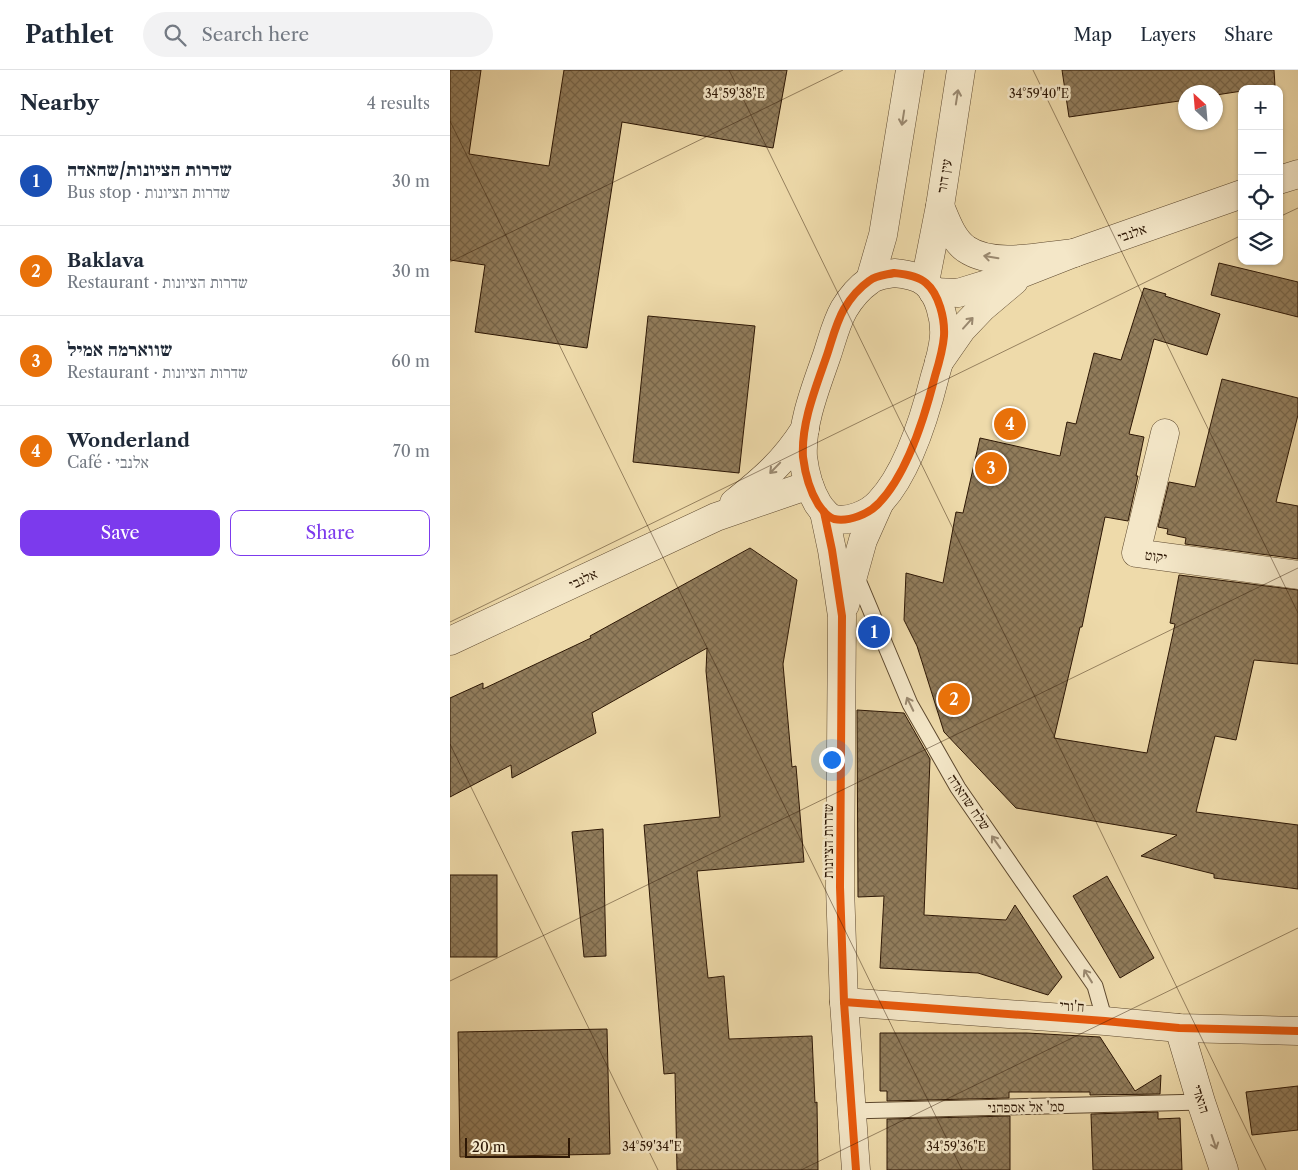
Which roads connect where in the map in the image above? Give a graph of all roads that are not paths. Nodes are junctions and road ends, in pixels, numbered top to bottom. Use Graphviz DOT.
graph roads {
  1 [pos="910,70"];
  2 [pos="961,70"];
  3 [pos="1298,174"];
  4 [pos="1283,179"];
  5 [pos="1238,195"];
  6 [pos="940,206"];
  7 [pos="1074,253"];
  8 [pos="1023,274"];
  9 [pos="870,280"];
  10 [pos="929,287"];
  11 [pos="939,362"];
  12 [pos="805,429"];
  13 [pos="1165,433"];
  14 [pos="809,485"];
  15 [pos="879,504"];
  16 [pos="824,512"];
  17 [pos="716,517"];
  18 [pos="854,571"];
  19 [pos="1298,576"];
  20 [pos="842,616"];
  21 [pos="450,641"];
  22 [pos="844,1002"];
  23 [pos="1106,1021"];
  24 [pos="1179,1028"];
  25 [pos="1298,1032"];
  26 [pos="1201,1102"];
  27 [pos="851,1111"];
  28 [pos="856,1170"];
  29 [pos="1224,1170"];
  1 -- 9 [label="street, one-way"];
  6 -- 2 [label="street, עין דור, one-way"];
  3 -- 4 [label="street"];
  5 -- 7 [label="street, אלנבי"];
  7 -- 6 [label="street, one-way"];
  6 -- 10 [label="street, עין דור"];
  7 -- 8 [label="street, אלנבי"];
  8 -- 10 [label="street, אלנבי"];
  11 -- 8 [label="street, אלנבי, one-way"];
  9 -- 10 [label="street, אלנבי"];
  9 -- 12 [label="street"];
  10 -- 11 [label="street, שדרות הציונות"];
  11 -- 15 [label="street, שדרות הציונות"];
  12 -- 14 [label="street, שדרות הציונות"];
  12 -- 17 [label="street, אלנבי, one-way"];
  13 -- 19 [label="street, יקוט"];
  14 -- 16 [label="street, שדרות הציונות"];
  14 -- 17 [label="street, אלנבי"];
  15 -- 16 [label="street"];
  15 -- 18 [label="street, שדרות הציונות"];
  16 -- 20 [label="street, שדרות הציונות"];
  17 -- 21 [label="street, אלנבי"];
  18 -- 20 [label="street, שדרות הציונות"];
  23 -- 18 [label="lane, שלח שחאדה, one-way"];
  20 -- 22 [label="street, שדרות הציונות"];
  22 -- 23 [label="street, ח'ורי"];
  22 -- 27 [label="street, שדרות הציונות"];
  23 -- 24 [label="street, ח'ורי"];
  24 -- 25 [label="street, ח'ורי"];
  24 -- 26 [label="street, הואדי"];
  26 -- 27 [label="lane, סמ' אל אספהני"];
  26 -- 29 [label="street, הואדי, one-way"];
  27 -- 28 [label="street, שדרות הציונות"];
}
